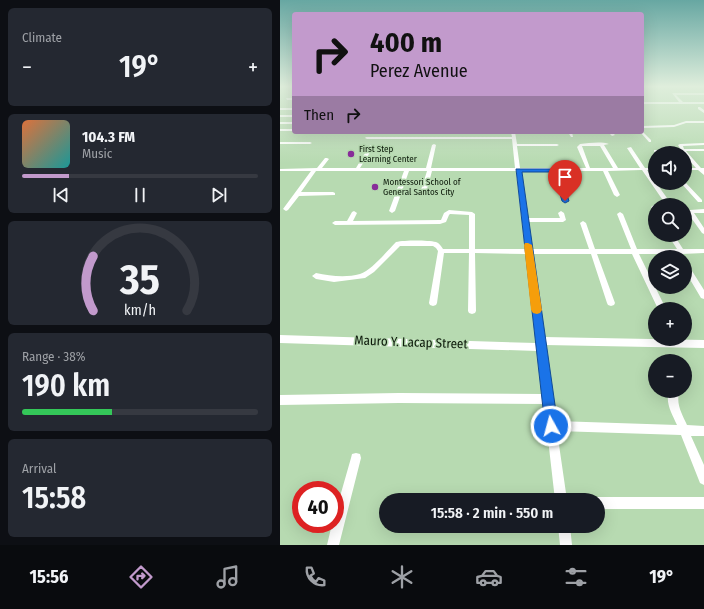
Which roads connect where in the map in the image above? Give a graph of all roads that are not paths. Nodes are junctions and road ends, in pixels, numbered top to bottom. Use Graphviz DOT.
graph roads {
  1 [pos="280,116"];
  2 [pos="292,116"];
  3 [pos="699,117"];
  4 [pos="704,118"];
  5 [pos="704,122"];
  6 [pos="280,123"];
  7 [pos="292,123"];
  8 [pos="644,126"];
  9 [pos="280,130"];
  10 [pos="292,130"];
  11 [pos="644,134"];
  12 [pos="367,138"];
  13 [pos="514,138"];
  14 [pos="650,141"];
  15 [pos="280,143"];
  16 [pos="310,143"];
  17 [pos="601,144"];
  18 [pos="607,144"];
  19 [pos="434,145"];
  20 [pos="556,145"];
  21 [pos="372,146"];
  22 [pos="703,147"];
  23 [pos="629,148"];
  24 [pos="692,150"];
  25 [pos="327,159"];
  26 [pos="692,160"];
  27 [pos="645,169"];
  28 [pos="702,169"];
  29 [pos="280,170"];
  30 [pos="317,170"];
  31 [pos="358,170"];
  32 [pos="407,170"];
  33 [pos="429,170"];
  34 [pos="557,170"];
  35 [pos="589,170"];
  36 [pos="605,170"];
  37 [pos="616,170"];
  38 [pos="518,171"];
  39 [pos="704,174"];
  40 [pos="424,190"];
  41 [pos="690,190"];
  42 [pos="297,194"];
  43 [pos="333,194"];
  44 [pos="618,195"];
  45 [pos="664,198"];
  46 [pos="565,201"];
  47 [pos="700,201"];
  48 [pos="286,209"];
  49 [pos="392,211"];
  50 [pos="704,212"];
  51 [pos="354,213"];
  52 [pos="561,214"];
  53 [pos="620,214"];
  54 [pos="524,220"];
  55 [pos="335,223"];
  56 [pos="349,223"];
  57 [pos="583,224"];
  58 [pos="704,232"];
  59 [pos="441,251"];
  60 [pos="472,251"];
  61 [pos="704,251"];
  62 [pos="529,252"];
  63 [pos="592,252"];
  64 [pos="635,252"];
  65 [pos="692,252"];
  66 [pos="648,253"];
  67 [pos="316,276"];
  68 [pos="692,276"];
  69 [pos="704,296"];
  70 [pos="659,302"];
  71 [pos="432,303"];
  72 [pos="611,303"];
  73 [pos="472,311"];
  74 [pos="281,341"];
  75 [pos="541,344"];
  76 [pos="704,344"];
  77 [pos="672,398"];
  78 [pos="548,399"];
  79 [pos="280,400"];
  80 [pos="551,426"];
  81 [pos="684,430"];
  82 [pos="704,431"];
  83 [pos="356,458"];
  84 [pos="704,480"];
  85 [pos="560,493"];
  86 [pos="605,503"];
  87 [pos="704,503"];
  88 [pos="565,533"];
  89 [pos="333,545"];
  90 [pos="566,545"];
  1 -- 2 [label="street"];
  3 -- 4 [label="street"];
  5 -- 8 [label="street"];
  6 -- 7 [label="street"];
  9 -- 10 [label="street"];
  11 -- 14 [label="street"];
  12 -- 13 [label="street"];
  13 -- 20 [label="street"];
  13 -- 38 [label="street"];
  15 -- 16 [label="street"];
  17 -- 18 [label="street"];
  17 -- 35 [label="street"];
  17 -- 37 [label="street"];
  19 -- 33 [label="street"];
  21 -- 31 [label="street"];
  22 -- 24 [label="street"];
  23 -- 27 [label="street"];
  25 -- 30 [label="street"];
  26 -- 28 [label="street"];
  27 -- 37 [label="street"];
  27 -- 45 [label="street"];
  28 -- 39 [label="street"];
  29 -- 30 [label="street"];
  30 -- 31 [label="street"];
  30 -- 42 [label="street"];
  31 -- 32 [label="street"];
  32 -- 33 [label="street"];
  32 -- 49 [label="street"];
  33 -- 38 [label="street"];
  33 -- 40 [label="street"];
  34 -- 35 [label="street"];
  34 -- 38 [label="street"];
  34 -- 46 [label="street"];
  35 -- 36 [label="street"];
  36 -- 37 [label="street"];
  36 -- 44 [label="street"];
  38 -- 54 [label="street"];
  41 -- 47 [label="street"];
  42 -- 43 [label="street"];
  42 -- 48 [label="street"];
  50 -- 58 [label="street"];
  51 -- 56 [label="street"];
  52 -- 54 [label="street"];
  53 -- 64 [label="street"];
  54 -- 62 [label="street"];
  55 -- 56 [label="street"];
  56 -- 60 [label="street"];
  57 -- 63 [label="street"];
  59 -- 60 [label="street"];
  59 -- 67 [label="street"];
  59 -- 71 [label="street"];
  60 -- 62 [label="street"];
  60 -- 73 [label="street"];
  61 -- 65 [label="street"];
  62 -- 63 [label="street"];
  62 -- 75 [label="street"];
  63 -- 64 [label="street"];
  63 -- 72 [label="street"];
  64 -- 66 [label="street"];
  64 -- 70 [label="street"];
  68 -- 69 [label="street"];
  74 -- 75 [label="street, Mauro Y. Lacap Street"];
  75 -- 76 [label="street, Mauro Y. Lacap Street"];
  75 -- 78 [label="street"];
  77 -- 81 [label="street"];
  78 -- 79 [label="street"];
  78 -- 80 [label="street"];
  80 -- 81 [label="street"];
  80 -- 85 [label="street"];
  81 -- 82 [label="street"];
  81 -- 84 [label="street"];
  83 -- 89 [label="street"];
  86 -- 87 [label="street"];
  88 -- 90 [label="street"];
}
